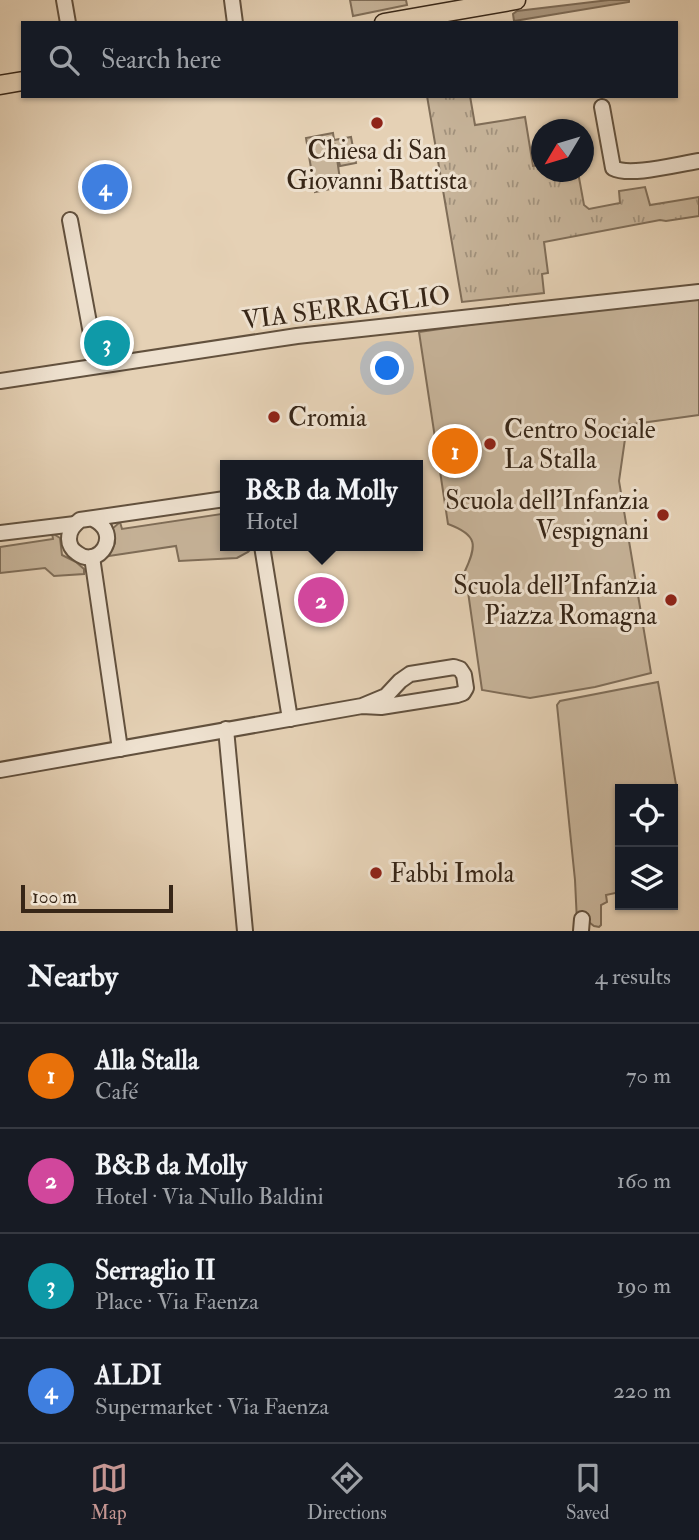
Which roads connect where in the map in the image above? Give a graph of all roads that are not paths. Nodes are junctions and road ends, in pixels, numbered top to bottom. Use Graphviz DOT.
graph roads {
  1 [pos="64,0"];
  2 [pos="232,0"];
  3 [pos="516,0"];
  4 [pos="68,21"];
  5 [pos="235,21"];
  6 [pos="395,21"];
  7 [pos="21,81"];
  8 [pos="0,85"];
  9 [pos="602,107"];
  10 [pos="699,161"];
  11 [pos="70,220"];
  12 [pos="699,292"];
  13 [pos="97,366"];
  14 [pos="0,381"];
  15 [pos="220,500"];
  16 [pos="93,519"];
  17 [pos="75,524"];
  18 [pos="2,533"];
  19 [pos="263,551"];
  20 [pos="92,557"];
  21 [pos="362,706"];
  22 [pos="290,719"];
  23 [pos="226,729"];
  24 [pos="120,749"];
  25 [pos="0,770"];
  26 [pos="245,931"];
  1 -- 4 [label="street"];
  2 -- 5 [label="street"];
  3 -- 6 [label="main road"];
  7 -- 8 [label="main road"];
  9 -- 10 [label="street"];
  11 -- 13 [label="street"];
  12 -- 13 [label="street, VIA SERRAGLIO"];
  13 -- 14 [label="street, VIA SERRAGLIO"];
  15 -- 16 [label="street"];
  16 -- 17 [label="street"];
  16 -- 20 [label="street"];
  17 -- 18 [label="street"];
  17 -- 20 [label="street"];
  19 -- 22 [label="street"];
  20 -- 24 [label="street"];
  21 -- 21 [label="street"];
  21 -- 22 [label="street"];
  22 -- 23 [label="street"];
  23 -- 24 [label="street"];
  23 -- 26 [label="street"];
  24 -- 25 [label="street"];
}
